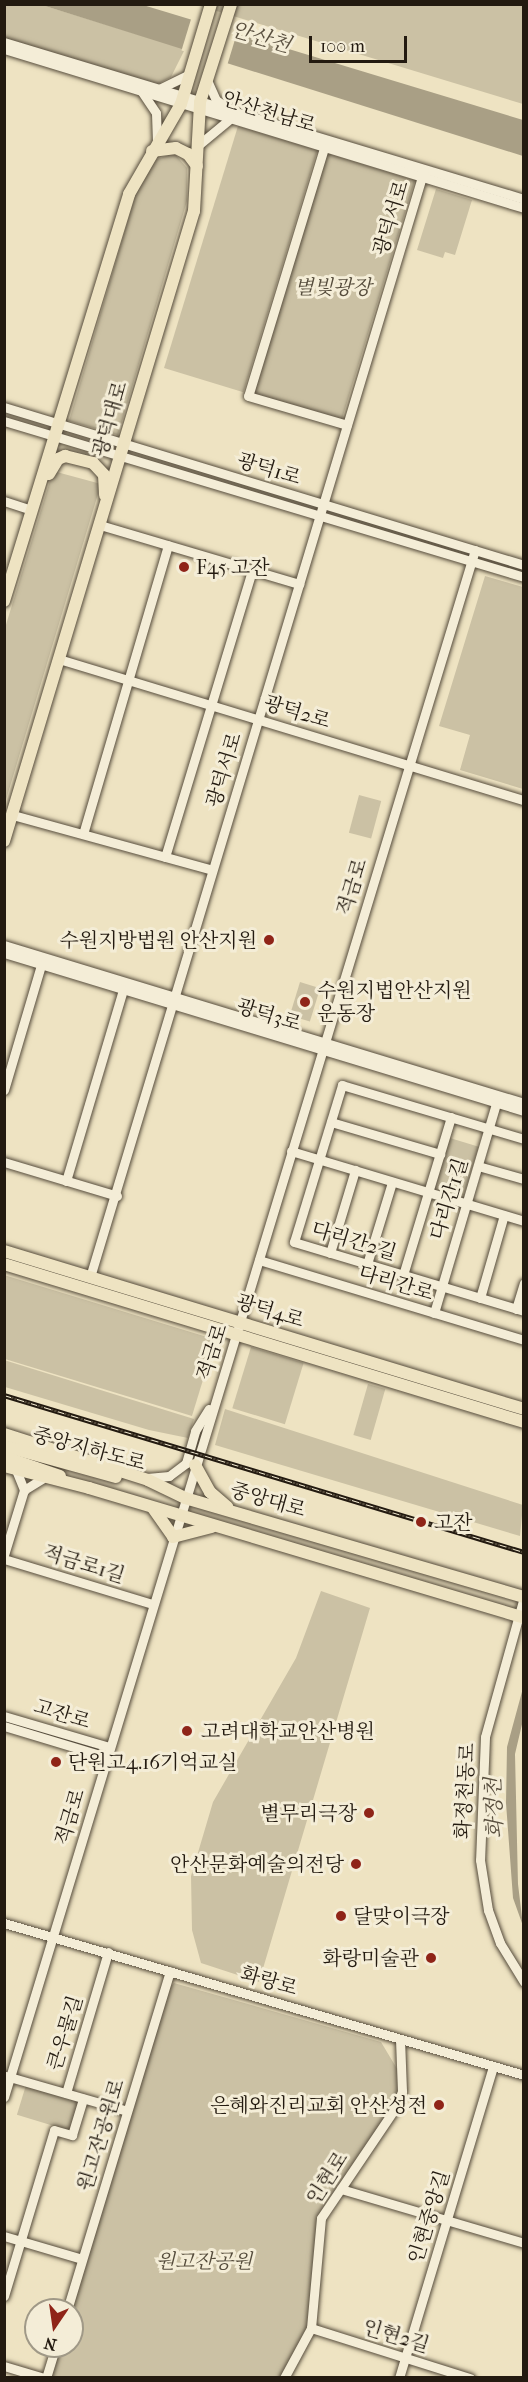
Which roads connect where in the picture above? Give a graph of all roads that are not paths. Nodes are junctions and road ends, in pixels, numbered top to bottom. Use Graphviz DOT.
graph roads {
  1 [pos="211,5"];
  2 [pos="230,8"];
  3 [pos="4,42"];
  4 [pos="4,50"];
  5 [pos="192,72"];
  6 [pos="208,78"];
  7 [pos="158,90"];
  8 [pos="142,93"];
  9 [pos="182,100"];
  10 [pos="199,105"];
  11 [pos="233,115"];
  12 [pos="196,147"];
  13 [pos="155,148"];
  14 [pos="324,148"];
  15 [pos="197,167"];
  16 [pos="423,173"];
  17 [pos="524,199"];
  18 [pos="524,208"];
  19 [pos="4,407"];
  20 [pos="4,421"];
  21 [pos="347,424"];
  22 [pos="57,430"];
  23 [pos="122,450"];
  24 [pos="38,492"];
  25 [pos="4,501"];
  26 [pos="323,504"];
  27 [pos="32,510"];
  28 [pos="104,511"];
  29 [pos="320,516"];
  30 [pos="100,525"];
  31 [pos="168,545"];
  32 [pos="475,550"];
  33 [pos="471,561"];
  34 [pos="524,565"];
  35 [pos="252,571"];
  36 [pos="524,577"];
  37 [pos="299,584"];
  38 [pos="4,601"];
  39 [pos="59,659"];
  40 [pos="128,680"];
  41 [pos="211,705"];
  42 [pos="258,719"];
  43 [pos="407,765"];
  44 [pos="524,801"];
  45 [pos="13,815"];
  46 [pos="83,834"];
  47 [pos="4,841"];
  48 [pos="165,857"];
  49 [pos="212,870"];
  50 [pos="4,945"];
  51 [pos="4,953"];
  52 [pos="41,965"];
  53 [pos="123,990"];
  54 [pos="173,1001"];
  55 [pos="323,1046"];
  56 [pos="4,1090"];
  57 [pos="498,1099"];
  58 [pos="524,1103"];
  59 [pos="524,1111"];
  60 [pos="451,1116"];
  61 [pos="331,1122"];
  62 [pos="489,1128"];
  63 [pos="524,1139"];
  64 [pos="291,1151"];
  65 [pos="440,1154"];
  66 [pos="320,1159"];
  67 [pos="4,1162"];
  68 [pos="478,1166"];
  69 [pos="356,1170"];
  70 [pos="524,1179"];
  71 [pos="66,1181"];
  72 [pos="392,1182"];
  73 [pos="428,1193"];
  74 [pos="116,1196"];
  75 [pos="466,1204"];
  76 [pos="504,1215"];
  77 [pos="524,1221"];
  78 [pos="4,1251"];
  79 [pos="330,1253"];
  80 [pos="259,1260"];
  81 [pos="4,1264"];
  82 [pos="367,1264"];
  83 [pos="403,1275"];
  84 [pos="90,1277"];
  85 [pos="524,1283"];
  86 [pos="442,1287"];
  87 [pos="480,1298"];
  88 [pos="520,1310"];
  89 [pos="434,1313"];
  90 [pos="238,1328"];
  91 [pos="524,1340"];
  92 [pos="217,1396"];
  93 [pos="524,1409"];
  94 [pos="524,1422"];
  95 [pos="4,1434"];
  96 [pos="4,1446"];
  97 [pos="4,1458"];
  98 [pos="195,1465"];
  99 [pos="10,1468"];
  100 [pos="43,1478"];
  101 [pos="143,1478"];
  102 [pos="89,1488"];
  103 [pos="24,1490"];
  104 [pos="163,1490"];
  105 [pos="185,1498"];
  106 [pos="152,1508"];
  107 [pos="228,1508"];
  108 [pos="179,1516"];
  109 [pos="213,1526"];
  110 [pos="173,1537"];
  111 [pos="4,1557"];
  112 [pos="524,1597"];
  113 [pos="152,1604"];
  114 [pos="520,1618"];
  115 [pos="4,1716"];
  116 [pos="4,1726"];
  117 [pos="108,1752"];
  118 [pos="4,1923"];
  119 [pos="53,1937"];
  120 [pos="108,1952"];
  121 [pos="170,1971"];
  122 [pos="524,1982"];
  123 [pos="400,2039"];
  124 [pos="493,2066"];
  125 [pos="524,2066"];
  126 [pos="512,2072"];
  127 [pos="524,2075"];
  128 [pos="7,2077"];
  129 [pos="66,2093"];
  130 [pos="4,2097"];
  131 [pos="83,2098"];
  132 [pos="127,2111"];
  133 [pos="341,2189"];
  134 [pos="447,2220"];
  135 [pos="4,2236"];
  136 [pos="21,2241"];
  137 [pos="524,2243"];
  138 [pos="82,2259"];
  139 [pos="4,2296"];
  140 [pos="71,2298"];
  141 [pos="311,2328"];
  142 [pos="405,2357"];
  143 [pos="52,2358"];
  144 [pos="4,2366"];
  145 [pos="45,2378"];
  146 [pos="284,2378"];
  147 [pos="399,2378"];
  148 [pos="470,2378"];
  1 -- 5 [label="main road"];
  2 -- 6 [label="main road, 광덕대로"];
  3 -- 7 [label="street, 안산천남로"];
  4 -- 8 [label="street, 안산천남로"];
  5 -- 7 [label="street"];
  5 -- 9 [label="main road"];
  6 -- 10 [label="main road, 광덕대로"];
  6 -- 11 [label="street"];
  7 -- 9 [label="street, 안산천남로"];
  8 -- 9 [label="street, 안산천남로"];
  8 -- 13 [label="street"];
  9 -- 10 [label="street, 안산천남로"];
  9 -- 13 [label="main road"];
  10 -- 11 [label="street, 안산천남로"];
  10 -- 12 [label="main road, 광덕대로"];
  11 -- 12 [label="street"];
  11 -- 14 [label="street, 안산천남로"];
  11 -- 16 [label="street, 안산천남로"];
  12 -- 15 [label="main road, 광덕대로"];
  13 -- 15 [label="main road"];
  13 -- 22 [label="main road"];
  14 -- 16 [label="street, 안산천남로"];
  14 -- 21 [label="street"];
  15 -- 23 [label="main road, 광덕대로"];
  16 -- 17 [label="street, 안산천남로"];
  16 -- 18 [label="street, 안산천남로"];
  16 -- 21 [label="street, 광덕서로"];
  19 -- 22 [label="street, 광덕1로"];
  20 -- 22 [label="street, 광덕1로"];
  21 -- 26 [label="street, 광덕서로"];
  22 -- 23 [label="street, 광덕1로"];
  22 -- 24 [label="main road"];
  23 -- 26 [label="street, 광덕1로"];
  23 -- 28 [label="main road, 광덕대로"];
  23 -- 29 [label="street, 광덕1로"];
  24 -- 27 [label="main road"];
  24 -- 28 [label="main road"];
  25 -- 27 [label="street"];
  26 -- 29 [label="street, 광덕서로"];
  26 -- 32 [label="street, 광덕1로"];
  27 -- 38 [label="main road"];
  28 -- 30 [label="main road, 광덕대로"];
  29 -- 33 [label="street, 광덕1로"];
  29 -- 37 [label="street, 광덕서로"];
  30 -- 31 [label="street"];
  30 -- 39 [label="main road, 광덕대로"];
  31 -- 35 [label="street"];
  31 -- 40 [label="street"];
  32 -- 33 [label="street, 적금로"];
  32 -- 34 [label="street, 광덕1로"];
  33 -- 36 [label="street, 광덕1로"];
  33 -- 43 [label="street, 적금로"];
  35 -- 37 [label="street"];
  35 -- 41 [label="street"];
  37 -- 42 [label="street, 광덕서로"];
  39 -- 40 [label="street, 광덕2로"];
  39 -- 45 [label="main road, 광덕대로"];
  40 -- 41 [label="street, 광덕2로"];
  40 -- 46 [label="street"];
  41 -- 42 [label="street, 광덕2로"];
  41 -- 48 [label="street"];
  42 -- 43 [label="street, 광덕2로"];
  42 -- 49 [label="street, 광덕서로"];
  43 -- 44 [label="street, 광덕2로"];
  43 -- 55 [label="street, 적금로"];
  45 -- 46 [label="street"];
  45 -- 47 [label="main road, 광덕대로"];
  46 -- 48 [label="street"];
  48 -- 49 [label="street"];
  49 -- 54 [label="street, 광덕서로"];
  50 -- 54 [label="street, 광덕3로"];
  51 -- 52 [label="street, 광덕3로"];
  52 -- 53 [label="street, 광덕3로"];
  52 -- 56 [label="street"];
  53 -- 54 [label="street, 광덕3로"];
  53 -- 71 [label="street"];
  54 -- 55 [label="street, 광덕3로"];
  54 -- 74 [label="street, 광덕서로"];
  55 -- 57 [label="street, 광덕3로"];
  55 -- 64 [label="street, 적금로"];
  57 -- 58 [label="street, 광덕3로"];
  57 -- 59 [label="street, 광덕3로"];
  57 -- 62 [label="street, 다리간1길"];
  60 -- 61 [label="street, 다리간2길"];
  60 -- 62 [label="street, 다리간2길"];
  60 -- 65 [label="street"];
  61 -- 65 [label="street"];
  61 -- 66 [label="street, 다리간2길"];
  62 -- 63 [label="street, 다리간2길"];
  62 -- 68 [label="street, 다리간1길"];
  64 -- 66 [label="street"];
  64 -- 80 [label="street, 적금로"];
  65 -- 73 [label="street"];
  66 -- 69 [label="street"];
  66 -- 79 [label="street, 다리간2길"];
  67 -- 71 [label="street"];
  68 -- 70 [label="street"];
  68 -- 75 [label="street, 다리간1길"];
  69 -- 72 [label="street"];
  69 -- 79 [label="street"];
  71 -- 74 [label="street"];
  72 -- 73 [label="street"];
  72 -- 82 [label="street"];
  73 -- 75 [label="street"];
  73 -- 83 [label="street"];
  74 -- 84 [label="street, 광덕서로"];
  75 -- 76 [label="street"];
  75 -- 86 [label="street, 다리간1길"];
  76 -- 77 [label="street"];
  76 -- 87 [label="street"];
  78 -- 84 [label="main road, 광덕4로"];
  79 -- 82 [label="street, 다리간2길"];
  80 -- 89 [label="street, 다리간로"];
  80 -- 90 [label="street, 적금로"];
  81 -- 90 [label="main road, 광덕4로"];
  82 -- 83 [label="street, 다리간2길"];
  83 -- 86 [label="street, 다리간2길"];
  84 -- 90 [label="main road, 광덕4로"];
  85 -- 88 [label="street"];
  86 -- 87 [label="street, 다리간2길"];
  86 -- 89 [label="street, 다리간1길"];
  87 -- 88 [label="street, 다리간2길"];
  89 -- 91 [label="street, 다리간로"];
  90 -- 92 [label="street, 적금로"];
  90 -- 93 [label="main road, 광덕4로"];
  90 -- 94 [label="main road, 광덕4로"];
  92 -- 98 [label="street, 적금로"];
  92 -- 101 [label="street"];
  95 -- 101 [label="main road, 중앙대로"];
  96 -- 104 [label="main road, 중앙지하도로"];
  97 -- 102 [label="main road, 중앙지하도로"];
  98 -- 105 [label="street, 적금로"];
  98 -- 107 [label="main road"];
  99 -- 100 [label="main road, 중앙대로"];
  99 -- 103 [label="street"];
  100 -- 102 [label="main road, 중앙대로"];
  100 -- 103 [label="street"];
  101 -- 104 [label="main road, 중앙대로"];
  102 -- 106 [label="main road, 중앙대로"];
  103 -- 111 [label="street"];
  104 -- 105 [label="main road, 중앙대로"];
  105 -- 107 [label="main road, 중앙대로"];
  105 -- 108 [label="street, 적금로"];
  106 -- 108 [label="main road, 중앙대로"];
  106 -- 110 [label="main road"];
  107 -- 112 [label="main road, 중앙대로"];
  108 -- 109 [label="main road, 중앙대로"];
  108 -- 110 [label="street, 적금로"];
  109 -- 110 [label="main road"];
  109 -- 114 [label="main road, 중앙대로"];
  110 -- 113 [label="street, 적금로"];
  111 -- 113 [label="street, 적금로1길"];
  112 -- 114 [label="street, 화정천동로"];
  113 -- 117 [label="street, 적금로"];
  114 -- 122 [label="street, 화정천동로"];
  115 -- 117 [label="street, 고잔로"];
  116 -- 117 [label="street, 고잔로"];
  117 -- 119 [label="street, 적금로"];
  118 -- 119 [label="street, 화랑로"];
  119 -- 120 [label="street, 화랑로"];
  119 -- 128 [label="street, 적금로"];
  120 -- 121 [label="street, 화랑로"];
  120 -- 129 [label="street, 큰우물길"];
  121 -- 123 [label="street, 화랑로"];
  121 -- 132 [label="street, 원고잔공원로"];
  123 -- 124 [label="street, 화랑로"];
  123 -- 133 [label="street, 인현로"];
  124 -- 126 [label="street, 화랑로"];
  124 -- 134 [label="street, 인현중앙길"];
  125 -- 126 [label="street"];
  126 -- 127 [label="street, 화랑로"];
  128 -- 129 [label="street"];
  128 -- 130 [label="street, 적금로"];
  129 -- 131 [label="street, 큰우물길"];
  131 -- 132 [label="street, 큰우물길"];
  131 -- 136 [label="street"];
  132 -- 138 [label="street, 원고잔공원로"];
  133 -- 134 [label="street"];
  133 -- 141 [label="street, 인현로"];
  134 -- 137 [label="street"];
  134 -- 142 [label="street, 인현중앙길"];
  135 -- 136 [label="street"];
  136 -- 138 [label="street"];
  136 -- 139 [label="street"];
  138 -- 140 [label="street, 원고잔공원로"];
  141 -- 142 [label="street, 인현2길"];
  141 -- 146 [label="street, 인현로"];
  142 -- 147 [label="street, 인현중앙길"];
  142 -- 148 [label="street, 인현2길"];
  143 -- 145 [label="street"];
  144 -- 145 [label="street"];
}
